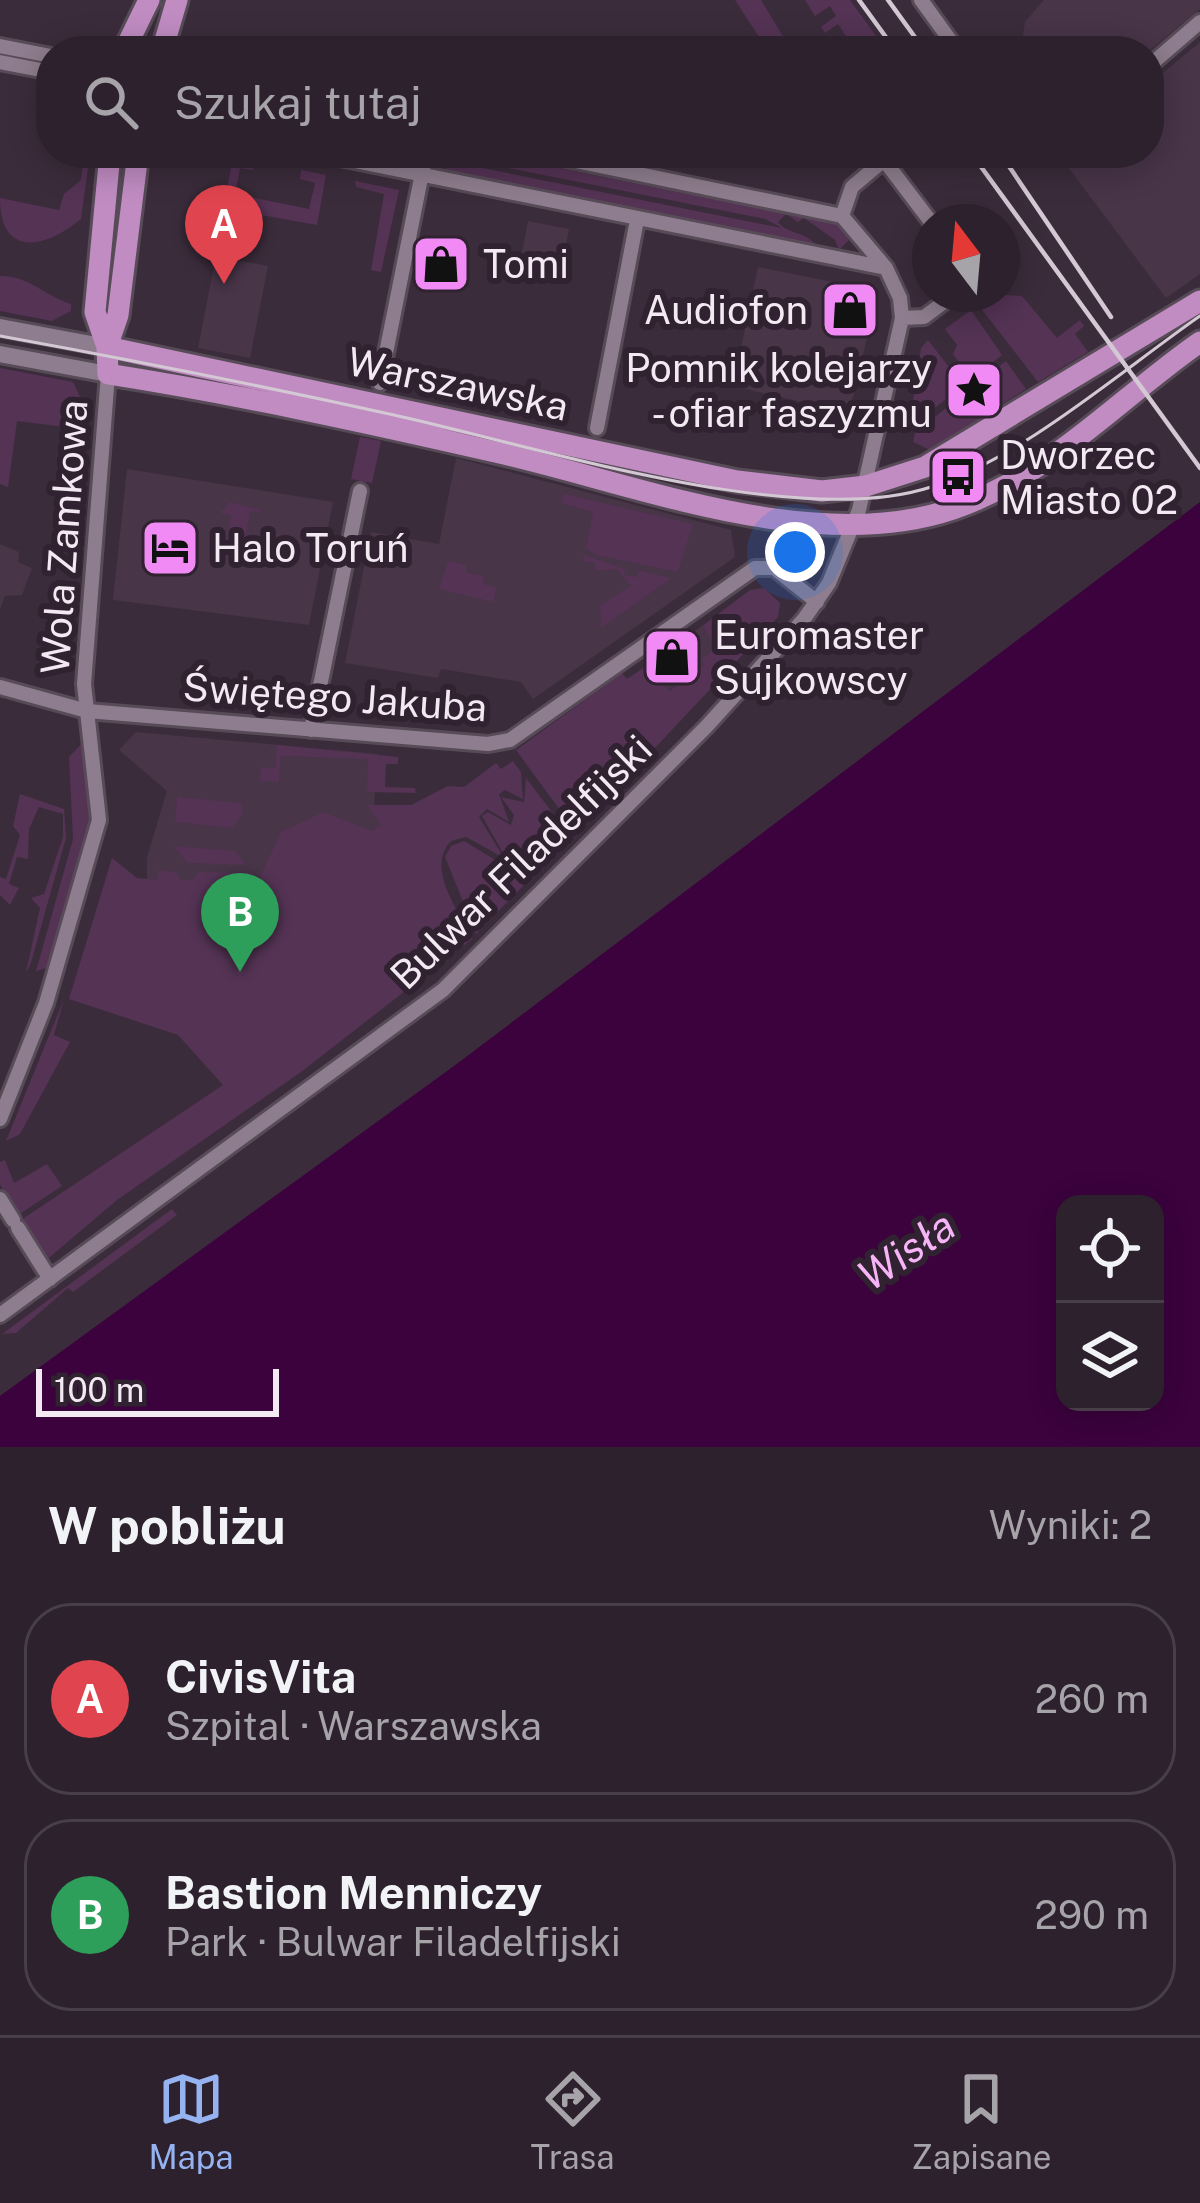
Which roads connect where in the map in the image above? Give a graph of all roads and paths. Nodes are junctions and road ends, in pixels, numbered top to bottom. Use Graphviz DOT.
graph roads {
  1 [pos="149,0"];
  2 [pos="177,0"];
  3 [pos="921,0"];
  4 [pos="1200,22"];
  5 [pos="129,36"];
  6 [pos="164,36"];
  7 [pos="947,36"];
  8 [pos="0,46"];
  9 [pos="36,53"];
  10 [pos="1164,53"];
  11 [pos="0,62"];
  12 [pos="36,69"];
  13 [pos="109,168"];
  14 [pos="136,168"];
  15 [pos="391,168"];
  16 [pos="423,168"];
  17 [pos="609,168"];
  18 [pos="875,168"];
  19 [pos="890,168"];
  20 [pos="422,174"];
  21 [pos="917,204"];
  22 [pos="842,216"];
  23 [pos="637,220"];
  24 [pos="886,268"];
  25 [pos="1200,301"];
  26 [pos="95,312"];
  27 [pos="932,312"];
  28 [pos="902,318"];
  29 [pos="0,327"];
  30 [pos="73,341"];
  31 [pos="1200,342"];
  32 [pos="107,346"];
  33 [pos="0,354"];
  34 [pos="108,374"];
  35 [pos="380,383"];
  36 [pos="597,428"];
  37 [pos="866,486"];
  38 [pos="359,491"];
  39 [pos="854,525"];
  40 [pos="817,602"];
  41 [pos="0,687"];
  42 [pos="87,711"];
  43 [pos="311,730"];
  44 [pos="0,1119"];
  45 [pos="0,1199"];
  46 [pos="50,1279"];
  47 [pos="0,1315"];
  1 -- 5 [label="main road"];
  2 -- 6 [label="main road"];
  3 -- 7 [label="street"];
  4 -- 10 [label="street"];
  8 -- 9 [label="street"];
  11 -- 12 [label="street"];
  13 -- 26 [label="main road"];
  14 -- 32 [label="main road"];
  15 -- 20 [label="street"];
  16 -- 20 [label="street"];
  17 -- 22 [label="street"];
  18 -- 22 [label="street"];
  19 -- 21 [label="street"];
  20 -- 23 [label="street"];
  20 -- 35 [label="street"];
  22 -- 24 [label="street"];
  23 -- 24 [label="street"];
  23 -- 36 [label="street"];
  24 -- 28 [label="street"];
  25 -- 37 [label="main road, Warszawska"];
  26 -- 30 [label="street"];
  26 -- 32 [label="main road"];
  27 -- 28 [label="street"];
  28 -- 37 [label="street, Bulwar Filadelfijski"];
  29 -- 30 [label="street"];
  30 -- 32 [label="street"];
  31 -- 39 [label="main road, Warszawska"];
  32 -- 34 [label="main road"];
  32 -- 37 [label="main road, Warszawska"];
  33 -- 34 [label="street"];
  34 -- 39 [label="main road, Warszawska"];
  34 -- 42 [label="street, Wola Zamkowa"];
  37 -- 39 [label="street, Bulwar Filadelfijski"];
  38 -- 43 [label="street"];
  39 -- 40 [label="street, Bulwar Filadelfijski"];
  40 -- 43 [label="street, Świętego Jakuba"];
  40 -- 46 [label="street, Bulwar Filadelfijski"];
  41 -- 42 [label="street, Świętego Jakuba"];
  42 -- 43 [label="street, Świętego Jakuba"];
  42 -- 44 [label="street, Wola Zamkowa"];
  45 -- 46 [label="street"];
  46 -- 47 [label="street, Bulwar Filadelfijski"];
}
